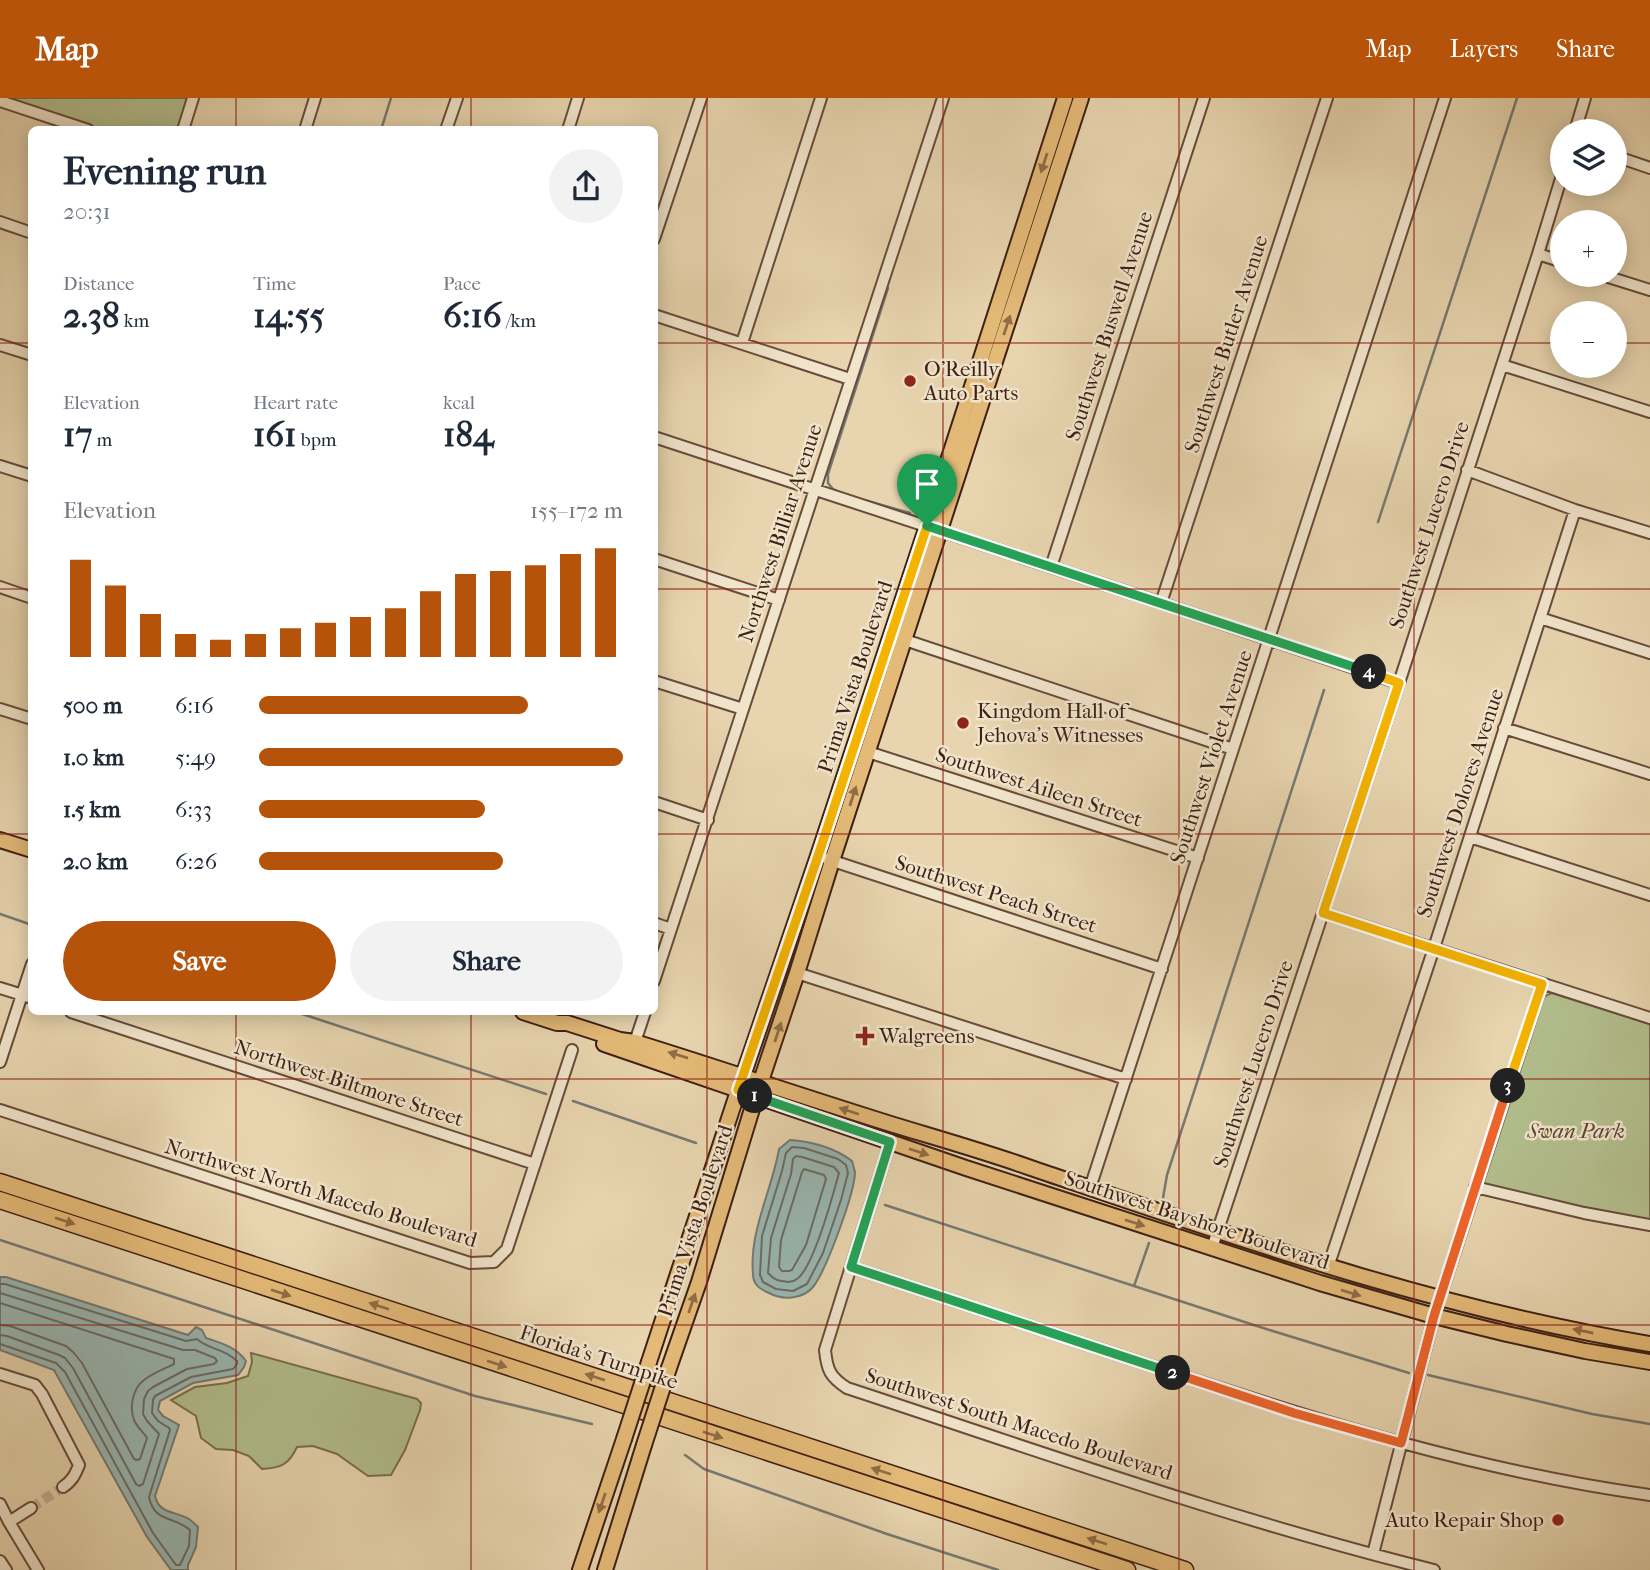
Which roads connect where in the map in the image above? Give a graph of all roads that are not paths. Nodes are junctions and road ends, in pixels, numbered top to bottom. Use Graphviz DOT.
graph roads {
  1 [pos="193,98"];
  2 [pos="315,98"];
  3 [pos="457,98"];
  4 [pos="578,98"];
  5 [pos="701,98"];
  6 [pos="821,98"];
  7 [pos="943,98"];
  8 [pos="1065,98"];
  9 [pos="1080,98"];
  10 [pos="1204,98"];
  11 [pos="1327,98"];
  12 [pos="1445,98"];
  13 [pos="1586,98"];
  14 [pos="0,101"];
  15 [pos="1579,119"];
  16 [pos="76,126"];
  17 [pos="184,126"];
  18 [pos="306,126"];
  19 [pos="447,126"];
  20 [pos="569,126"];
  21 [pos="1627,160"];
  22 [pos="1650,168"];
  23 [pos="1556,196"];
  24 [pos="0,222"];
  25 [pos="658,227"];
  26 [pos="28,232"];
  27 [pos="1538,254"];
  28 [pos="1550,258"];
  29 [pos="1627,283"];
  30 [pos="1650,290"];
  31 [pos="658,316"];
  32 [pos="742,343"];
  33 [pos="0,345"];
  34 [pos="28,354"];
  35 [pos="1502,365"];
  36 [pos="850,379"];
  37 [pos="1650,412"];
  38 [pos="658,438"];
  39 [pos="0,466"];
  40 [pos="1467,470"];
  41 [pos="28,475"];
  42 [pos="815,490"];
  43 [pos="1575,510"];
  44 [pos="934,528"];
  45 [pos="1650,533"];
  46 [pos="658,560"];
  47 [pos="1051,567"];
  48 [pos="0,587"];
  49 [pos="28,597"];
  50 [pos="779,600"];
  51 [pos="1161,603"];
  52 [pos="1540,618"];
  53 [pos="1270,639"];
  54 [pos="905,640"];
  55 [pos="1650,653"];
  56 [pos="658,682"];
  57 [pos="1399,683"];
  58 [pos="0,709"];
  59 [pos="743,709"];
  60 [pos="28,718"];
  61 [pos="1504,728"];
  62 [pos="1233,749"];
  63 [pos="868,752"];
  64 [pos="1650,774"];
  65 [pos="658,803"];
  66 [pos="708,820"];
  67 [pos="1470,837"];
  68 [pos="0,840"];
  69 [pos="28,849"];
  70 [pos="1198,858"];
  71 [pos="825,859"];
  72 [pos="1650,895"];
  73 [pos="1323,913"];
  74 [pos="658,924"];
  75 [pos="671,929"];
  76 [pos="1434,948"];
  77 [pos="658,969"];
  78 [pos="1162,969"];
  79 [pos="797,973"];
  80 [pos="1542,984"];
  81 [pos="0,988"];
  82 [pos="26,997"];
  83 [pos="80,1015"];
  84 [pos="532,1015"];
  85 [pos="644,1015"];
  86 [pos="1650,1018"];
  87 [pos="557,1023"];
  88 [pos="635,1042"];
  89 [pos="572,1050"];
  90 [pos="0,1062"];
  91 [pos="1126,1079"];
  92 [pos="741,1083"];
  93 [pos="758,1089"];
  94 [pos="0,1110"];
  95 [pos="890,1142"];
  96 [pos="536,1164"];
  97 [pos="956,1164"];
  98 [pos="1031,1168"];
  99 [pos="0,1182"];
  100 [pos="1475,1187"];
  101 [pos="1090,1188"];
  102 [pos="1032,1189"];
  103 [pos="1110,1194"];
  104 [pos="0,1200"];
  105 [pos="1650,1225"];
  106 [pos="1218,1231"];
  107 [pos="1212,1248"];
  108 [pos="851,1267"];
  109 [pos="1328,1267"];
  110 [pos="1439,1299"];
  111 [pos="1434,1316"];
  112 [pos="1648,1343"];
  113 [pos="1557,1345"];
  114 [pos="1650,1362"];
  115 [pos="0,1374"];
  116 [pos="1401,1443"];
  117 [pos="62,1488"];
  118 [pos="1650,1495"];
  119 [pos="0,1504"];
  120 [pos="31,1508"];
  121 [pos="9,1522"];
  122 [pos="1373,1554"];
  123 [pos="0,1561"];
  124 [pos="6,1570"];
  125 [pos="38,1570"];
  126 [pos="580,1570"];
  127 [pos="605,1570"];
  128 [pos="1127,1570"];
  129 [pos="1185,1570"];
  130 [pos="1434,1570"];
  1 -- 17 [label="street"];
  2 -- 18 [label="street"];
  3 -- 19 [label="street"];
  4 -- 20 [label="street"];
  5 -- 25 [label="street"];
  6 -- 32 [label="street"];
  7 -- 36 [label="street, Northwest Billiar Avenue"];
  8 -- 44 [label="main road, one-way"];
  44 -- 9 [label="main road, one-way"];
  10 -- 47 [label="street, Southwest Buswell Avenue"];
  11 -- 51 [label="street, Southwest Butler Avenue"];
  12 -- 53 [label="street, Southwest Violet Avenue"];
  13 -- 15 [label="street"];
  14 -- 16 [label="street"];
  21 -- 22 [label="street"];
  23 -- 27 [label="street, Southwest Lucero Drive"];
  24 -- 26 [label="street"];
  27 -- 28 [label="street"];
  27 -- 35 [label="street, Southwest Lucero Drive"];
  29 -- 30 [label="street"];
  31 -- 32 [label="street"];
  32 -- 36 [label="street"];
  33 -- 34 [label="street"];
  35 -- 37 [label="street"];
  35 -- 40 [label="street, Southwest Lucero Drive"];
  36 -- 42 [label="street, Northwest Billiar Avenue"];
  38 -- 42 [label="street"];
  39 -- 41 [label="street"];
  40 -- 43 [label="street"];
  40 -- 57 [label="street, Southwest Lucero Drive"];
  42 -- 44 [label="street"];
  42 -- 50 [label="street, Northwest Billiar Avenue"];
  43 -- 45 [label="street"];
  43 -- 52 [label="street, Southwest Dolores Avenue"];
  44 -- 47 [label="street"];
  44 -- 54 [label="main road, Prima Vista Boulevard"];
  44 -- 71 [label="main road, Prima Vista Boulevard"];
  46 -- 50 [label="street"];
  47 -- 51 [label="street"];
  48 -- 49 [label="street"];
  50 -- 59 [label="street, Northwest Billiar Avenue"];
  51 -- 53 [label="street"];
  52 -- 55 [label="street"];
  52 -- 61 [label="street, Southwest Dolores Avenue"];
  53 -- 57 [label="street"];
  53 -- 62 [label="street, Southwest Violet Avenue"];
  54 -- 62 [label="street"];
  54 -- 63 [label="main road, Prima Vista Boulevard"];
  56 -- 59 [label="street"];
  57 -- 73 [label="street, Southwest Lucero Drive"];
  58 -- 60 [label="street"];
  59 -- 66 [label="street, Northwest Billiar Avenue"];
  61 -- 64 [label="street"];
  61 -- 67 [label="street, Southwest Dolores Avenue"];
  62 -- 70 [label="street, Southwest Violet Avenue"];
  63 -- 70 [label="street, Southwest Aileen Street"];
  71 -- 63 [label="main road, Prima Vista Boulevard, one-way"];
  65 -- 66 [label="street"];
  66 -- 75 [label="street, Northwest Billiar Avenue"];
  67 -- 72 [label="street"];
  67 -- 76 [label="street, Southwest Dolores Avenue"];
  68 -- 69 [label="main road"];
  70 -- 78 [label="street, Southwest Violet Avenue"];
  71 -- 78 [label="street, Southwest Peach Street"];
  71 -- 79 [label="main road, Prima Vista Boulevard"];
  71 -- 92 [label="main road, Prima Vista Boulevard"];
  73 -- 76 [label="street"];
  73 -- 106 [label="street, Southwest Lucero Drive"];
  74 -- 75 [label="street"];
  75 -- 77 [label="street, Northwest Billiar Avenue"];
  76 -- 80 [label="street"];
  76 -- 109 [label="street, Southwest Dolores Avenue"];
  78 -- 91 [label="street, Southwest Violet Avenue"];
  79 -- 91 [label="street"];
  93 -- 79 [label="main road, Prima Vista Boulevard, one-way"];
  80 -- 86 [label="street"];
  80 -- 100 [label="street"];
  81 -- 82 [label="street"];
  82 -- 90 [label="street"];
  83 -- 96 [label="street, Northwest Biltmore Street"];
  84 -- 87 [label="main road"];
  85 -- 88 [label="street"];
  87 -- 88 [label="main road"];
  87 -- 92 [label="main road"];
  92 -- 88 [label="main road, one-way"];
  89 -- 96 [label="street, Northwest North Macedo Boulevard"];
  91 -- 101 [label="street, Southwest Violet Avenue"];
  92 -- 93 [label="main road, Southwest Bayshore Boulevard"];
  92 -- 126 [label="main road, Prima Vista Boulevard, one-way, bridge"];
  93 -- 95 [label="main road, Southwest Bayshore Boulevard"];
  98 -- 93 [label="main road, Southwest Bayshore Boulevard, one-way"];
  127 -- 93 [label="main road, Prima Vista Boulevard, one-way, bridge"];
  94 -- 96 [label="street, Northwest North Macedo Boulevard"];
  95 -- 97 [label="main road, Southwest Bayshore Boulevard, one-way"];
  95 -- 108 [label="street, Southwest South Macedo Boulevard"];
  97 -- 98 [label="main road"];
  97 -- 102 [label="main road, Southwest Bayshore Boulevard"];
  98 -- 101 [label="main road, Southwest Bayshore Boulevard"];
  129 -- 99 [label="highway, Florida's Turnpike, one-way"];
  100 -- 105 [label="street"];
  100 -- 110 [label="street"];
  101 -- 103 [label="main road, Southwest Bayshore Boulevard"];
  102 -- 103 [label="main road"];
  102 -- 107 [label="main road, Southwest Bayshore Boulevard, one-way"];
  103 -- 106 [label="main road, Southwest Bayshore Boulevard"];
  104 -- 128 [label="highway, Florida's Turnpike, one-way"];
  106 -- 107 [label="street, Southwest Lucero Drive"];
  106 -- 109 [label="main road, Southwest Bayshore Boulevard"];
  107 -- 111 [label="main road, Southwest Bayshore Boulevard, one-way"];
  108 -- 116 [label="street"];
  108 -- 122 [label="street, Southwest South Macedo Boulevard"];
  109 -- 110 [label="main road, Southwest Bayshore Boulevard"];
  110 -- 111 [label="street"];
  112 -- 110 [label="main road, Southwest Bayshore Boulevard, one-way"];
  111 -- 113 [label="main road, Southwest Bayshore Boulevard"];
  111 -- 116 [label="street"];
  112 -- 113 [label="main road"];
  113 -- 114 [label="main road, Southwest Bayshore Boulevard"];
  115 -- 117 [label="street"];
  116 -- 118 [label="street"];
  116 -- 122 [label="street"];
  119 -- 121 [label="street"];
  120 -- 121 [label="street"];
  121 -- 125 [label="street"];
  122 -- 130 [label="street, Southwest South Macedo Boulevard"];
  123 -- 124 [label="street"];
}
